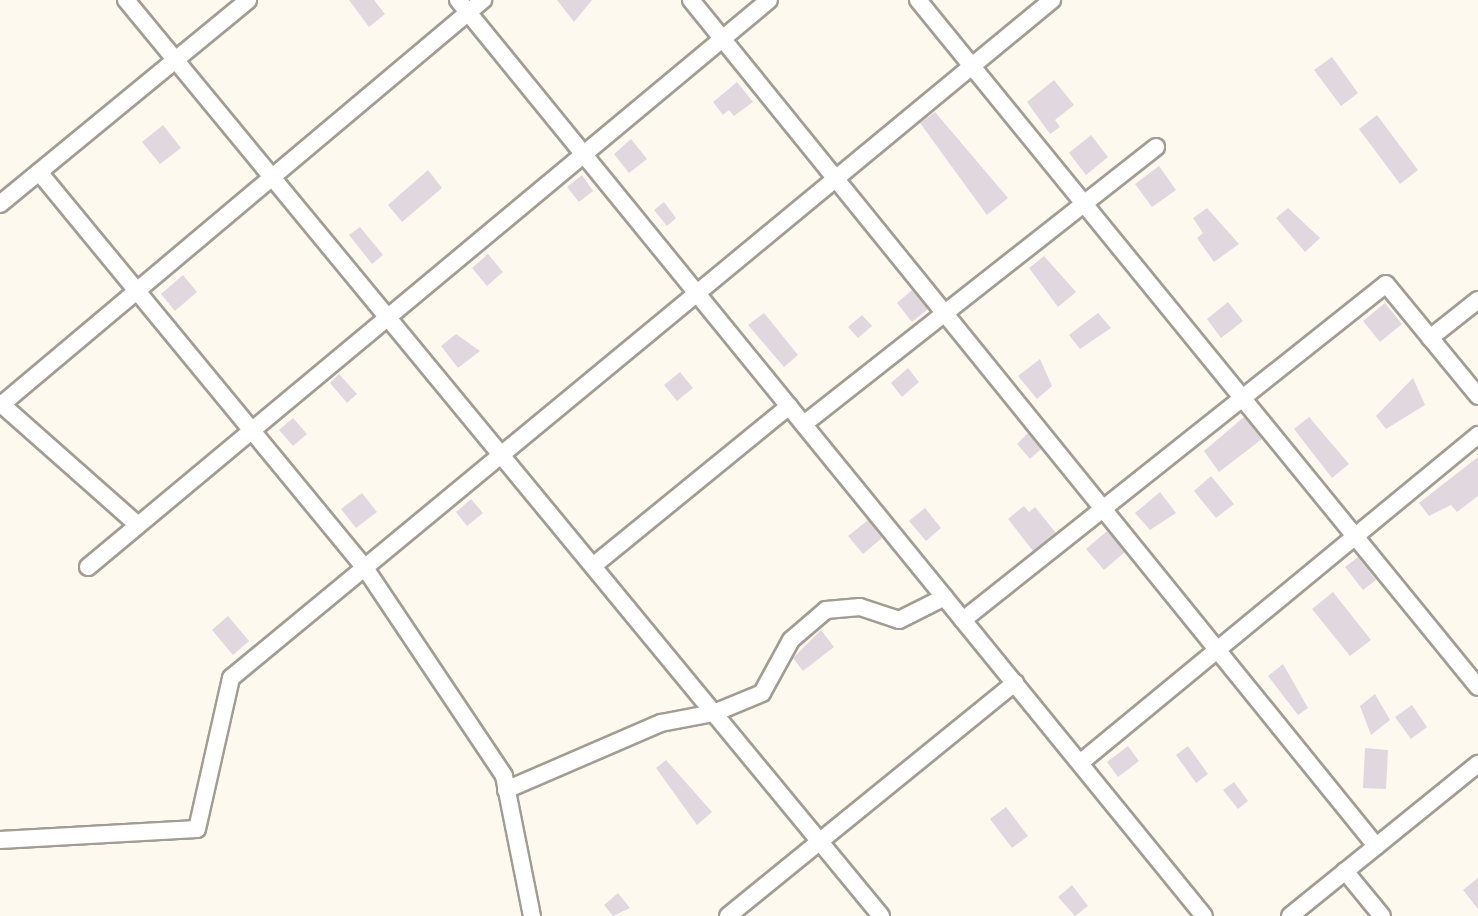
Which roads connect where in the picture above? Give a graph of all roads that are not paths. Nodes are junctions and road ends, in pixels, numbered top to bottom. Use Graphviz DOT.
graph roads {
  1 [pos="126,0"];
  2 [pos="248,0"];
  3 [pos="483,0"];
  4 [pos="691,0"];
  5 [pos="769,0"];
  6 [pos="918,0"];
  7 [pos="1052,0"];
  8 [pos="463,6"];
  9 [pos="722,39"];
  10 [pos="176,60"];
  11 [pos="972,66"];
  12 [pos="1156,147"];
  13 [pos="584,154"];
  14 [pos="39,172"];
  15 [pos="272,177"];
  16 [pos="836,179"];
  17 [pos="0,204"];
  18 [pos="1084,204"];
  19 [pos="137,291"];
  20 [pos="697,293"];
  21 [pos="1478,300"];
  22 [pos="944,314"];
  23 [pos="388,317"];
  24 [pos="1430,338"];
  25 [pos="1478,396"];
  26 [pos="1242,398"];
  27 [pos="1,404"];
  28 [pos="789,406"];
  29 [pos="804,424"];
  30 [pos="251,431"];
  31 [pos="1478,435"];
  32 [pos="501,455"];
  33 [pos="1103,509"];
  34 [pos="138,525"];
  35 [pos="1355,536"];
  36 [pos="593,566"];
  37 [pos="88,567"];
  38 [pos="365,568"];
  39 [pos="945,597"];
  40 [pos="963,620"];
  41 [pos="1217,650"];
  42 [pos="1015,683"];
  43 [pos="1478,687"];
  44 [pos="714,713"];
  45 [pos="1080,763"];
  46 [pos="1478,764"];
  47 [pos="506,790"];
  48 [pos="0,840"];
  49 [pos="820,841"];
  50 [pos="1376,846"];
  51 [pos="1345,871"];
  52 [pos="532,916"];
  53 [pos="728,916"];
  54 [pos="881,916"];
  55 [pos="1205,916"];
  56 [pos="1290,916"];
  57 [pos="1382,916"];
  1 -- 10 [label="street"];
  2 -- 10 [label="street"];
  3 -- 8 [label="street"];
  4 -- 9 [label="street"];
  5 -- 9 [label="street"];
  6 -- 11 [label="street"];
  7 -- 11 [label="street"];
  8 -- 13 [label="street"];
  8 -- 15 [label="street"];
  9 -- 13 [label="street"];
  9 -- 16 [label="street"];
  10 -- 14 [label="street"];
  10 -- 15 [label="street"];
  11 -- 16 [label="street"];
  11 -- 18 [label="street"];
  12 -- 18 [label="street"];
  13 -- 20 [label="street"];
  13 -- 23 [label="street"];
  14 -- 17 [label="street"];
  14 -- 19 [label="street"];
  15 -- 19 [label="street"];
  15 -- 23 [label="street"];
  16 -- 20 [label="street"];
  16 -- 22 [label="street"];
  18 -- 22 [label="street"];
  18 -- 26 [label="street"];
  19 -- 27 [label="street"];
  19 -- 30 [label="street"];
  20 -- 28 [label="street"];
  20 -- 32 [label="street"];
  21 -- 24 [label="street"];
  22 -- 29 [label="street"];
  22 -- 33 [label="street"];
  23 -- 30 [label="street"];
  23 -- 32 [label="street"];
  24 -- 25 [label="street"];
  24 -- 26 [label="street"];
  26 -- 33 [label="street"];
  26 -- 35 [label="street"];
  27 -- 34 [label="street"];
  28 -- 29 [label="street"];
  28 -- 36 [label="street"];
  29 -- 39 [label="street"];
  30 -- 34 [label="street"];
  30 -- 38 [label="street"];
  31 -- 35 [label="street"];
  32 -- 36 [label="street"];
  32 -- 38 [label="street"];
  33 -- 40 [label="street"];
  33 -- 41 [label="street"];
  34 -- 37 [label="street"];
  35 -- 41 [label="street"];
  35 -- 43 [label="street"];
  36 -- 44 [label="street"];
  38 -- 47 [label="street"];
  38 -- 48 [label="street"];
  39 -- 40 [label="street"];
  39 -- 44 [label="street"];
  40 -- 42 [label="street"];
  41 -- 45 [label="street"];
  41 -- 50 [label="street"];
  42 -- 45 [label="street"];
  42 -- 49 [label="street"];
  44 -- 47 [label="street"];
  44 -- 49 [label="street"];
  45 -- 55 [label="street"];
  46 -- 50 [label="street"];
  47 -- 52 [label="street"];
  49 -- 53 [label="street"];
  49 -- 54 [label="street"];
  50 -- 51 [label="street"];
  51 -- 56 [label="street"];
  51 -- 57 [label="street"];
}
